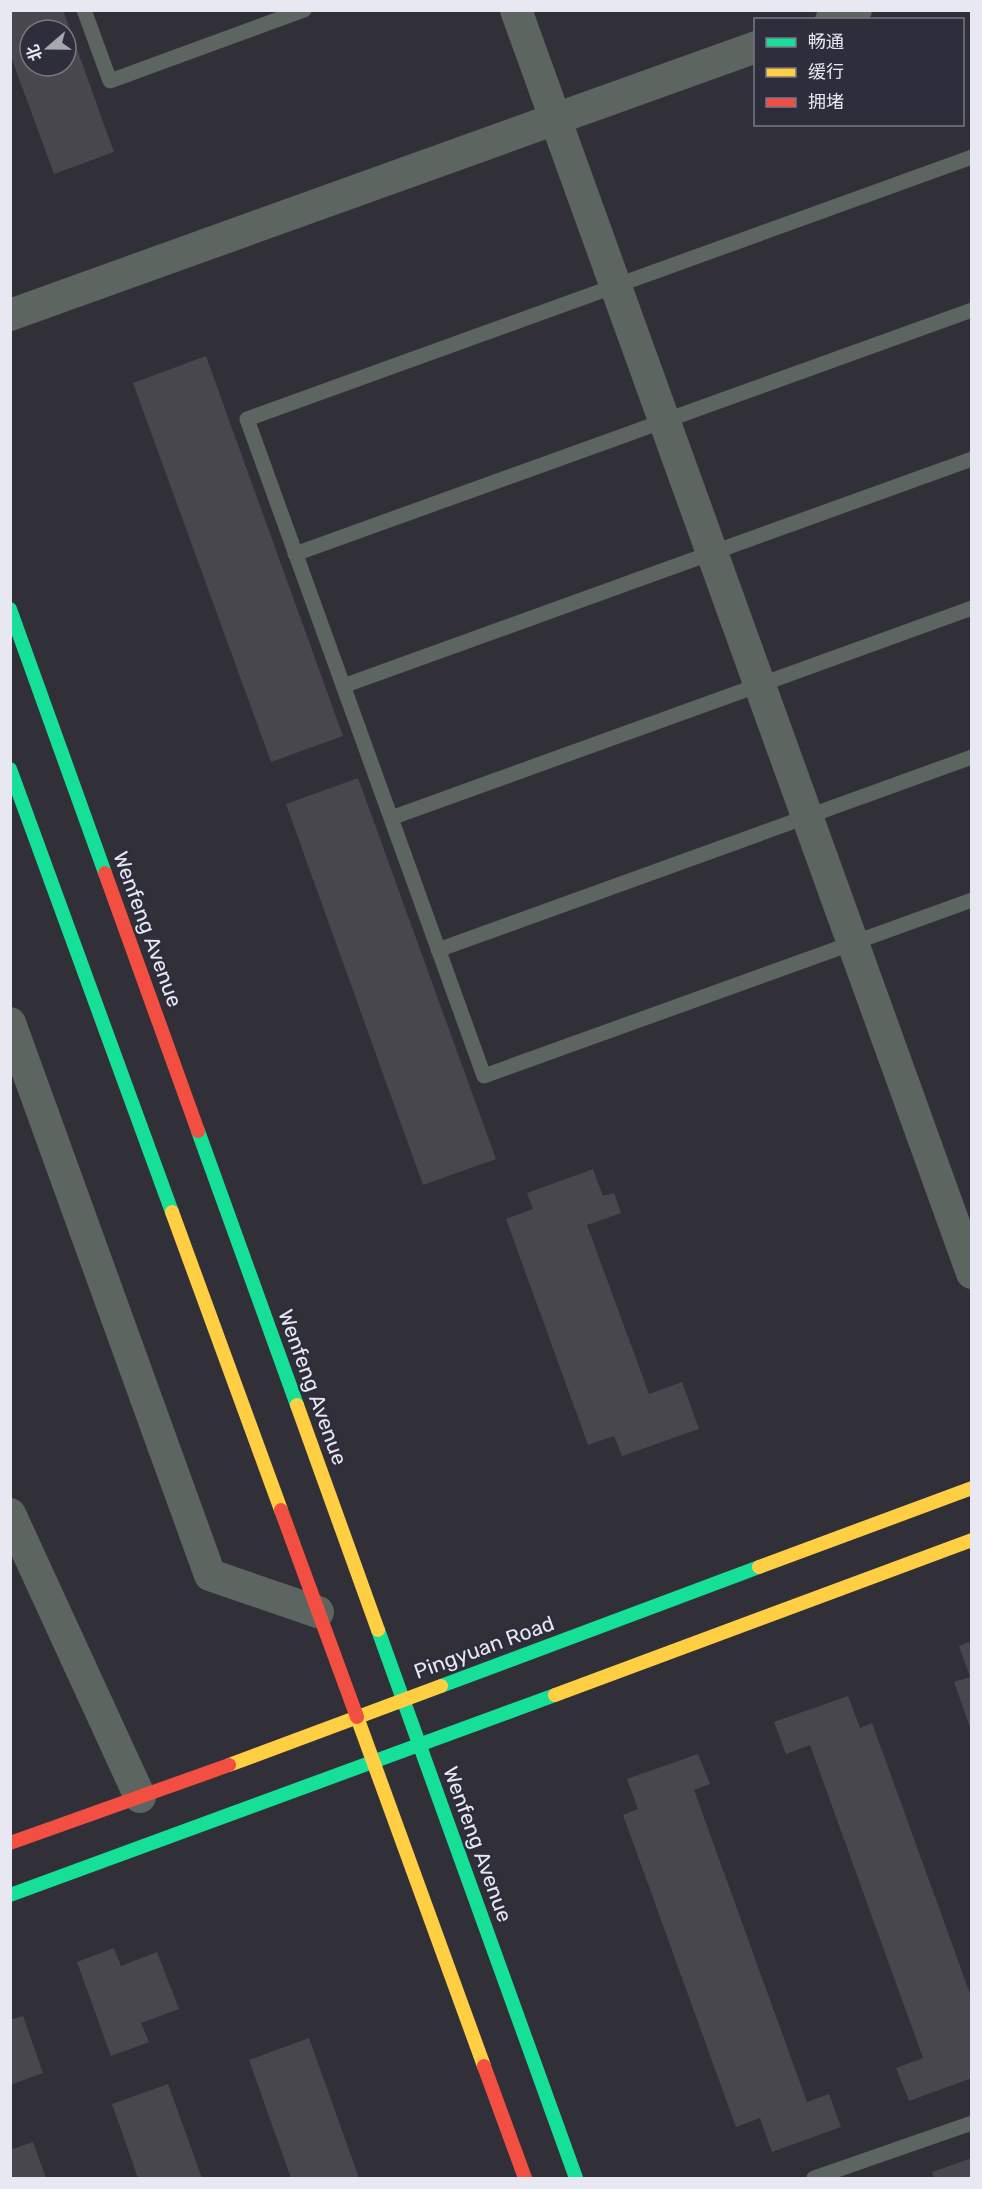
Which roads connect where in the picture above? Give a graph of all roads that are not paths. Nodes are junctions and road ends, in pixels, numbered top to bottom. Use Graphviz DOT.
graph roads {
  1 [pos="84,10"];
  2 [pos="304,10"];
  3 [pos="516,10"];
  4 [pos="856,10"];
  5 [pos="836,18"];
  6 [pos="754,48"];
  7 [pos="555,119"];
  8 [pos="972,157"];
  9 [pos="615,286"];
  10 [pos="972,310"];
  11 [pos="10,315"];
  12 [pos="664,421"];
  13 [pos="972,459"];
  14 [pos="712,553"];
  15 [pos="295,554"];
  16 [pos="972,608"];
  17 [pos="10,609"];
  18 [pos="759,684"];
  19 [pos="343,686"];
  20 [pos="972,758"];
  21 [pos="10,770"];
  22 [pos="807,817"];
  23 [pos="391,818"];
  24 [pos="972,900"];
  25 [pos="438,950"];
  26 [pos="10,1023"];
  27 [pos="972,1273"];
  28 [pos="972,1488"];
  29 [pos="10,1514"];
  30 [pos="972,1540"];
  31 [pos="318,1612"];
  32 [pos="403,1700"];
  33 [pos="357,1717"];
  34 [pos="420,1745"];
  35 [pos="373,1762"];
  36 [pos="140,1797"];
  37 [pos="10,1843"];
  38 [pos="10,1895"];
  39 [pos="972,2123"];
  40 [pos="525,2178"];
  41 [pos="576,2178"];
  42 [pos="814,2178"];
  1 -- 2 [label="lane"];
  3 -- 7 [label="street"];
  4 -- 5 [label="street"];
  6 -- 7 [label="street"];
  7 -- 9 [label="street"];
  7 -- 11 [label="street"];
  8 -- 9 [label="lane"];
  9 -- 12 [label="street"];
  9 -- 15 [label="lane"];
  10 -- 12 [label="lane"];
  12 -- 14 [label="street"];
  12 -- 15 [label="lane"];
  13 -- 14 [label="lane"];
  14 -- 18 [label="street"];
  14 -- 19 [label="lane"];
  15 -- 19 [label="lane"];
  16 -- 18 [label="lane"];
  17 -- 32 [label="main road, Wenfeng Avenue"];
  18 -- 22 [label="street"];
  18 -- 23 [label="lane"];
  19 -- 23 [label="lane"];
  20 -- 22 [label="lane"];
  21 -- 31 [label="main road"];
  22 -- 25 [label="lane"];
  22 -- 27 [label="street"];
  23 -- 25 [label="lane"];
  24 -- 25 [label="lane"];
  26 -- 31 [label="street"];
  28 -- 32 [label="main road, Pingyuan Road"];
  29 -- 36 [label="street"];
  30 -- 34 [label="main road"];
  31 -- 33 [label="main road"];
  32 -- 33 [label="main road, Pingyuan Road"];
  32 -- 34 [label="main road, Wenfeng Avenue"];
  33 -- 35 [label="main road"];
  33 -- 36 [label="main road, Pingyuan Road"];
  34 -- 35 [label="main road"];
  34 -- 41 [label="main road, Wenfeng Avenue"];
  35 -- 38 [label="main road"];
  35 -- 40 [label="main road"];
  36 -- 37 [label="main road, Pingyuan Road"];
  39 -- 42 [label="lane"];
}
